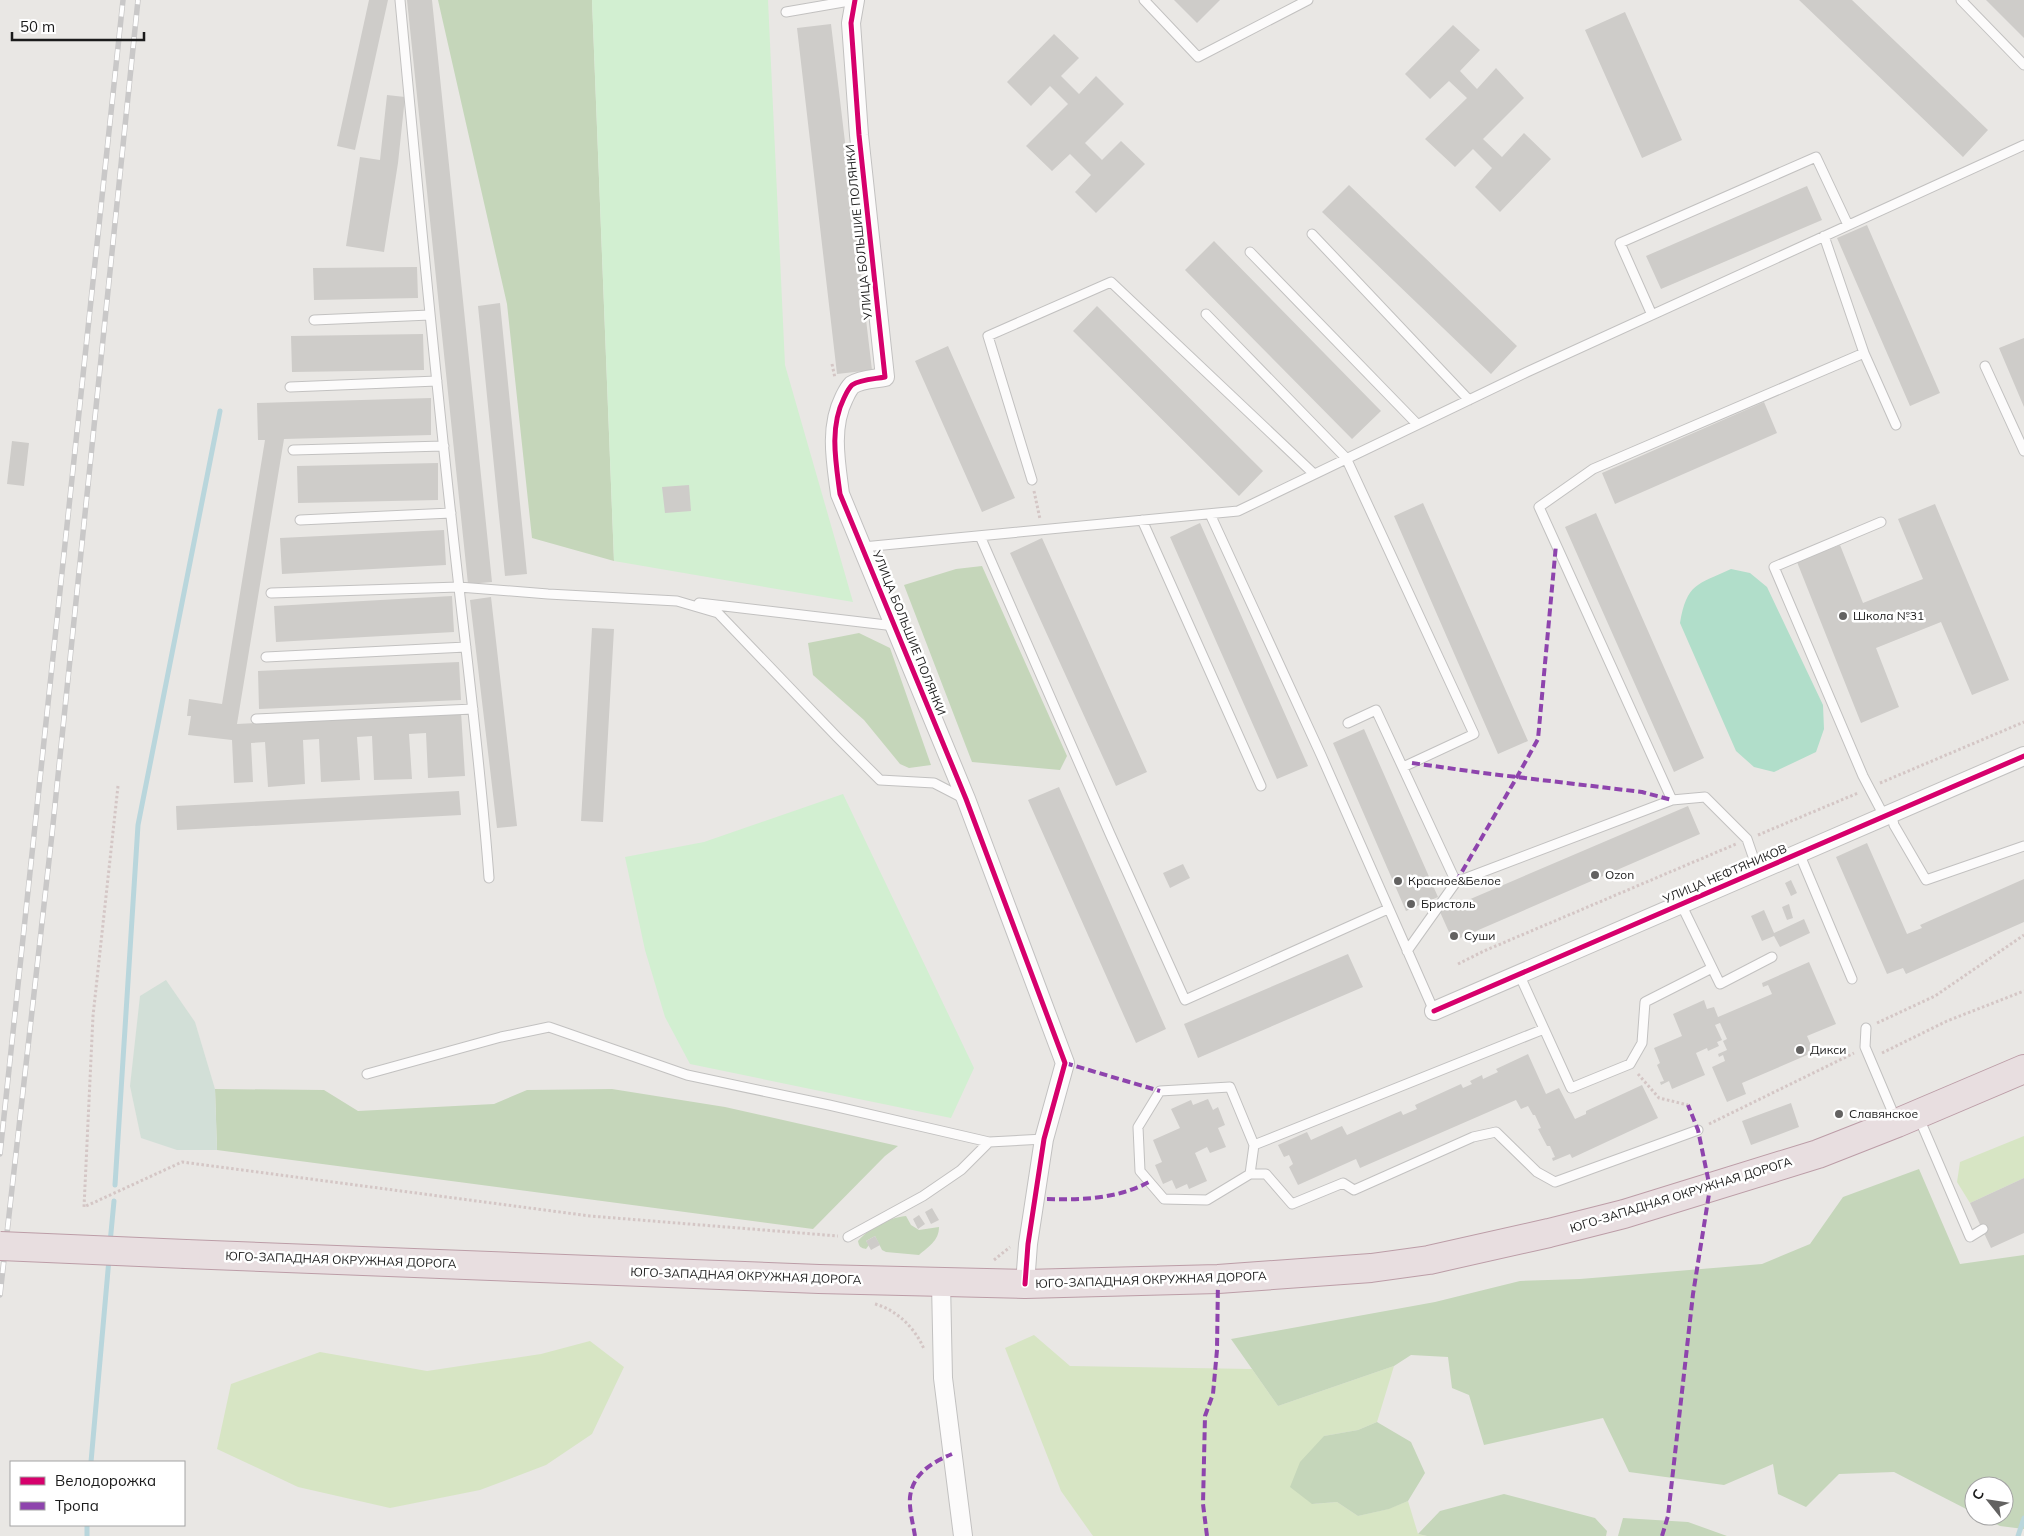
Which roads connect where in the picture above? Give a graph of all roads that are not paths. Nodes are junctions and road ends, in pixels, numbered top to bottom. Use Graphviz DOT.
graph roads {
  1 [pos="400,0"];
  2 [pos="855,0"];
  3 [pos="1144,0"];
  4 [pos="1308,0"];
  5 [pos="1961,0"];
  6 [pos="1293,3"];
  7 [pos="786,12"];
  8 [pos="2024,65"];
  9 [pos="2024,145"];
  10 [pos="1848,225"];
  11 [pos="1312,234"];
  12 [pos="1824,236"];
  13 [pos="1250,252"];
  14 [pos="1206,314"];
  15 [pos="430,315"];
  16 [pos="1652,315"];
  17 [pos="314,320"];
  18 [pos="1864,353"];
  19 [pos="1985,366"];
  20 [pos="437,381"];
  21 [pos="290,387"];
  22 [pos="1469,400"];
  23 [pos="1417,424"];
  24 [pos="1896,424"];
  25 [pos="444,446"];
  26 [pos="293,450"];
  27 [pos="2024,451"];
  28 [pos="1346,458"];
  29 [pos="1314,474"];
  30 [pos="1032,480"];
  31 [pos="451,513"];
  32 [pos="1210,514"];
  33 [pos="300,520"];
  34 [pos="1142,520"];
  35 [pos="1881,522"];
  36 [pos="980,536"];
  37 [pos="863,547"];
  38 [pos="458,586"];
  39 [pos="271,593"];
  40 [pos="677,601"];
  41 [pos="895,626"];
  42 [pos="466,647"];
  43 [pos="266,657"];
  44 [pos="473,709"];
  45 [pos="256,719"];
  46 [pos="1348,723"];
  47 [pos="2024,756"];
  48 [pos="1403,767"];
  49 [pos="1261,786"];
  50 [pos="966,800"];
  51 [pos="1672,800"];
  52 [pos="1887,815"];
  53 [pos="2024,846"];
  54 [pos="1799,853"];
  55 [pos="1758,871"];
  56 [pos="489,878"];
  57 [pos="1456,882"];
  58 [pos="1681,904"];
  59 [pos="1388,909"];
  60 [pos="1407,951"];
  61 [pos="1772,957"];
  62 [pos="1712,968"];
  63 [pos="1519,974"];
  64 [pos="1852,979"];
  65 [pos="1434,1011"];
  66 [pos="1866,1028"];
  67 [pos="1544,1030"];
  68 [pos="2024,1069"];
  69 [pos="367,1074"];
  70 [pos="1907,1118"];
  71 [pos="1698,1130"];
  72 [pos="1044,1139"];
  73 [pos="989,1142"];
  74 [pos="1254,1145"];
  75 [pos="1250,1174"];
  76 [pos="1983,1229"];
  77 [pos="848,1237"];
  78 [pos="0,1246"];
  79 [pos="941,1283"];
  80 [pos="1025,1284"];
  81 [pos="963,1536"];
  1 -- 15 [label="lane"];
  2 -- 7 [label="lane"];
  2 -- 37 [label="street, УЛИЦА БОЛЬШИЕ ПОЛЯНКИ"];
  3 -- 6 [label="lane"];
  4 -- 6 [label="lane"];
  5 -- 8 [label="lane"];
  9 -- 10 [label="lane"];
  10 -- 12 [label="lane"];
  10 -- 16 [label="lane"];
  11 -- 22 [label="lane"];
  12 -- 16 [label="lane"];
  12 -- 18 [label="lane"];
  13 -- 23 [label="lane"];
  14 -- 28 [label="lane"];
  15 -- 17 [label="lane"];
  15 -- 20 [label="lane"];
  16 -- 22 [label="lane"];
  18 -- 24 [label="lane"];
  18 -- 51 [label="lane"];
  19 -- 27 [label="lane"];
  20 -- 21 [label="lane"];
  20 -- 25 [label="lane"];
  22 -- 23 [label="lane"];
  23 -- 28 [label="lane"];
  25 -- 26 [label="lane"];
  25 -- 31 [label="lane"];
  28 -- 29 [label="lane"];
  28 -- 48 [label="lane"];
  29 -- 30 [label="lane"];
  29 -- 32 [label="lane"];
  31 -- 33 [label="lane"];
  31 -- 38 [label="lane"];
  32 -- 34 [label="lane"];
  32 -- 59 [label="lane"];
  34 -- 36 [label="lane"];
  34 -- 49 [label="lane"];
  35 -- 52 [label="lane"];
  36 -- 37 [label="lane"];
  36 -- 59 [label="lane"];
  37 -- 41 [label="street, УЛИЦА БОЛЬШИЕ ПОЛЯНКИ"];
  38 -- 39 [label="lane"];
  38 -- 40 [label="lane"];
  38 -- 42 [label="lane"];
  40 -- 41 [label="lane"];
  40 -- 50 [label="lane"];
  41 -- 50 [label="street, УЛИЦА БОЛЬШИЕ ПОЛЯНКИ"];
  42 -- 43 [label="lane"];
  42 -- 44 [label="lane"];
  44 -- 45 [label="lane"];
  44 -- 56 [label="lane"];
  46 -- 48 [label="lane"];
  47 -- 52 [label="street, УЛИЦА НЕФТЯНИКОВ"];
  48 -- 57 [label="lane"];
  50 -- 72 [label="street, УЛИЦА БОЛЬШИЕ ПОЛЯНКИ"];
  51 -- 55 [label="lane"];
  51 -- 57 [label="lane"];
  52 -- 53 [label="lane"];
  52 -- 54 [label="street, УЛИЦА НЕФТЯНИКОВ"];
  54 -- 55 [label="street, УЛИЦА НЕФТЯНИКОВ"];
  54 -- 64 [label="lane"];
  55 -- 58 [label="street, УЛИЦА НЕФТЯНИКОВ"];
  57 -- 60 [label="lane"];
  58 -- 62 [label="lane"];
  58 -- 63 [label="street, УЛИЦА НЕФТЯНИКОВ"];
  59 -- 60 [label="lane"];
  60 -- 65 [label="lane"];
  61 -- 62 [label="lane"];
  62 -- 67 [label="lane"];
  63 -- 65 [label="street, УЛИЦА НЕФТЯНИКОВ"];
  63 -- 67 [label="lane"];
  66 -- 70 [label="lane"];
  67 -- 74 [label="lane"];
  68 -- 70 [label="highway, ЮГО-ЗАПАДНАЯ ОКРУЖНАЯ ДОРОГА"];
  69 -- 73 [label="lane"];
  70 -- 76 [label="lane"];
  70 -- 80 [label="highway, ЮГО-ЗАПАДНАЯ ОКРУЖНАЯ ДОРОГА"];
  71 -- 75 [label="lane"];
  72 -- 73 [label="lane"];
  72 -- 80 [label="street, УЛИЦА БОЛЬШИЕ ПОЛЯНКИ"];
  73 -- 77 [label="lane"];
  74 -- 75 [label="lane"];
  74 -- 75 [label="lane"];
  78 -- 79 [label="highway, ЮГО-ЗАПАДНАЯ ОКРУЖНАЯ ДОРОГА, bridge"];
  79 -- 80 [label="highway, ЮГО-ЗАПАДНАЯ ОКРУЖНАЯ ДОРОГА"];
  79 -- 81 [label="street"];
}
